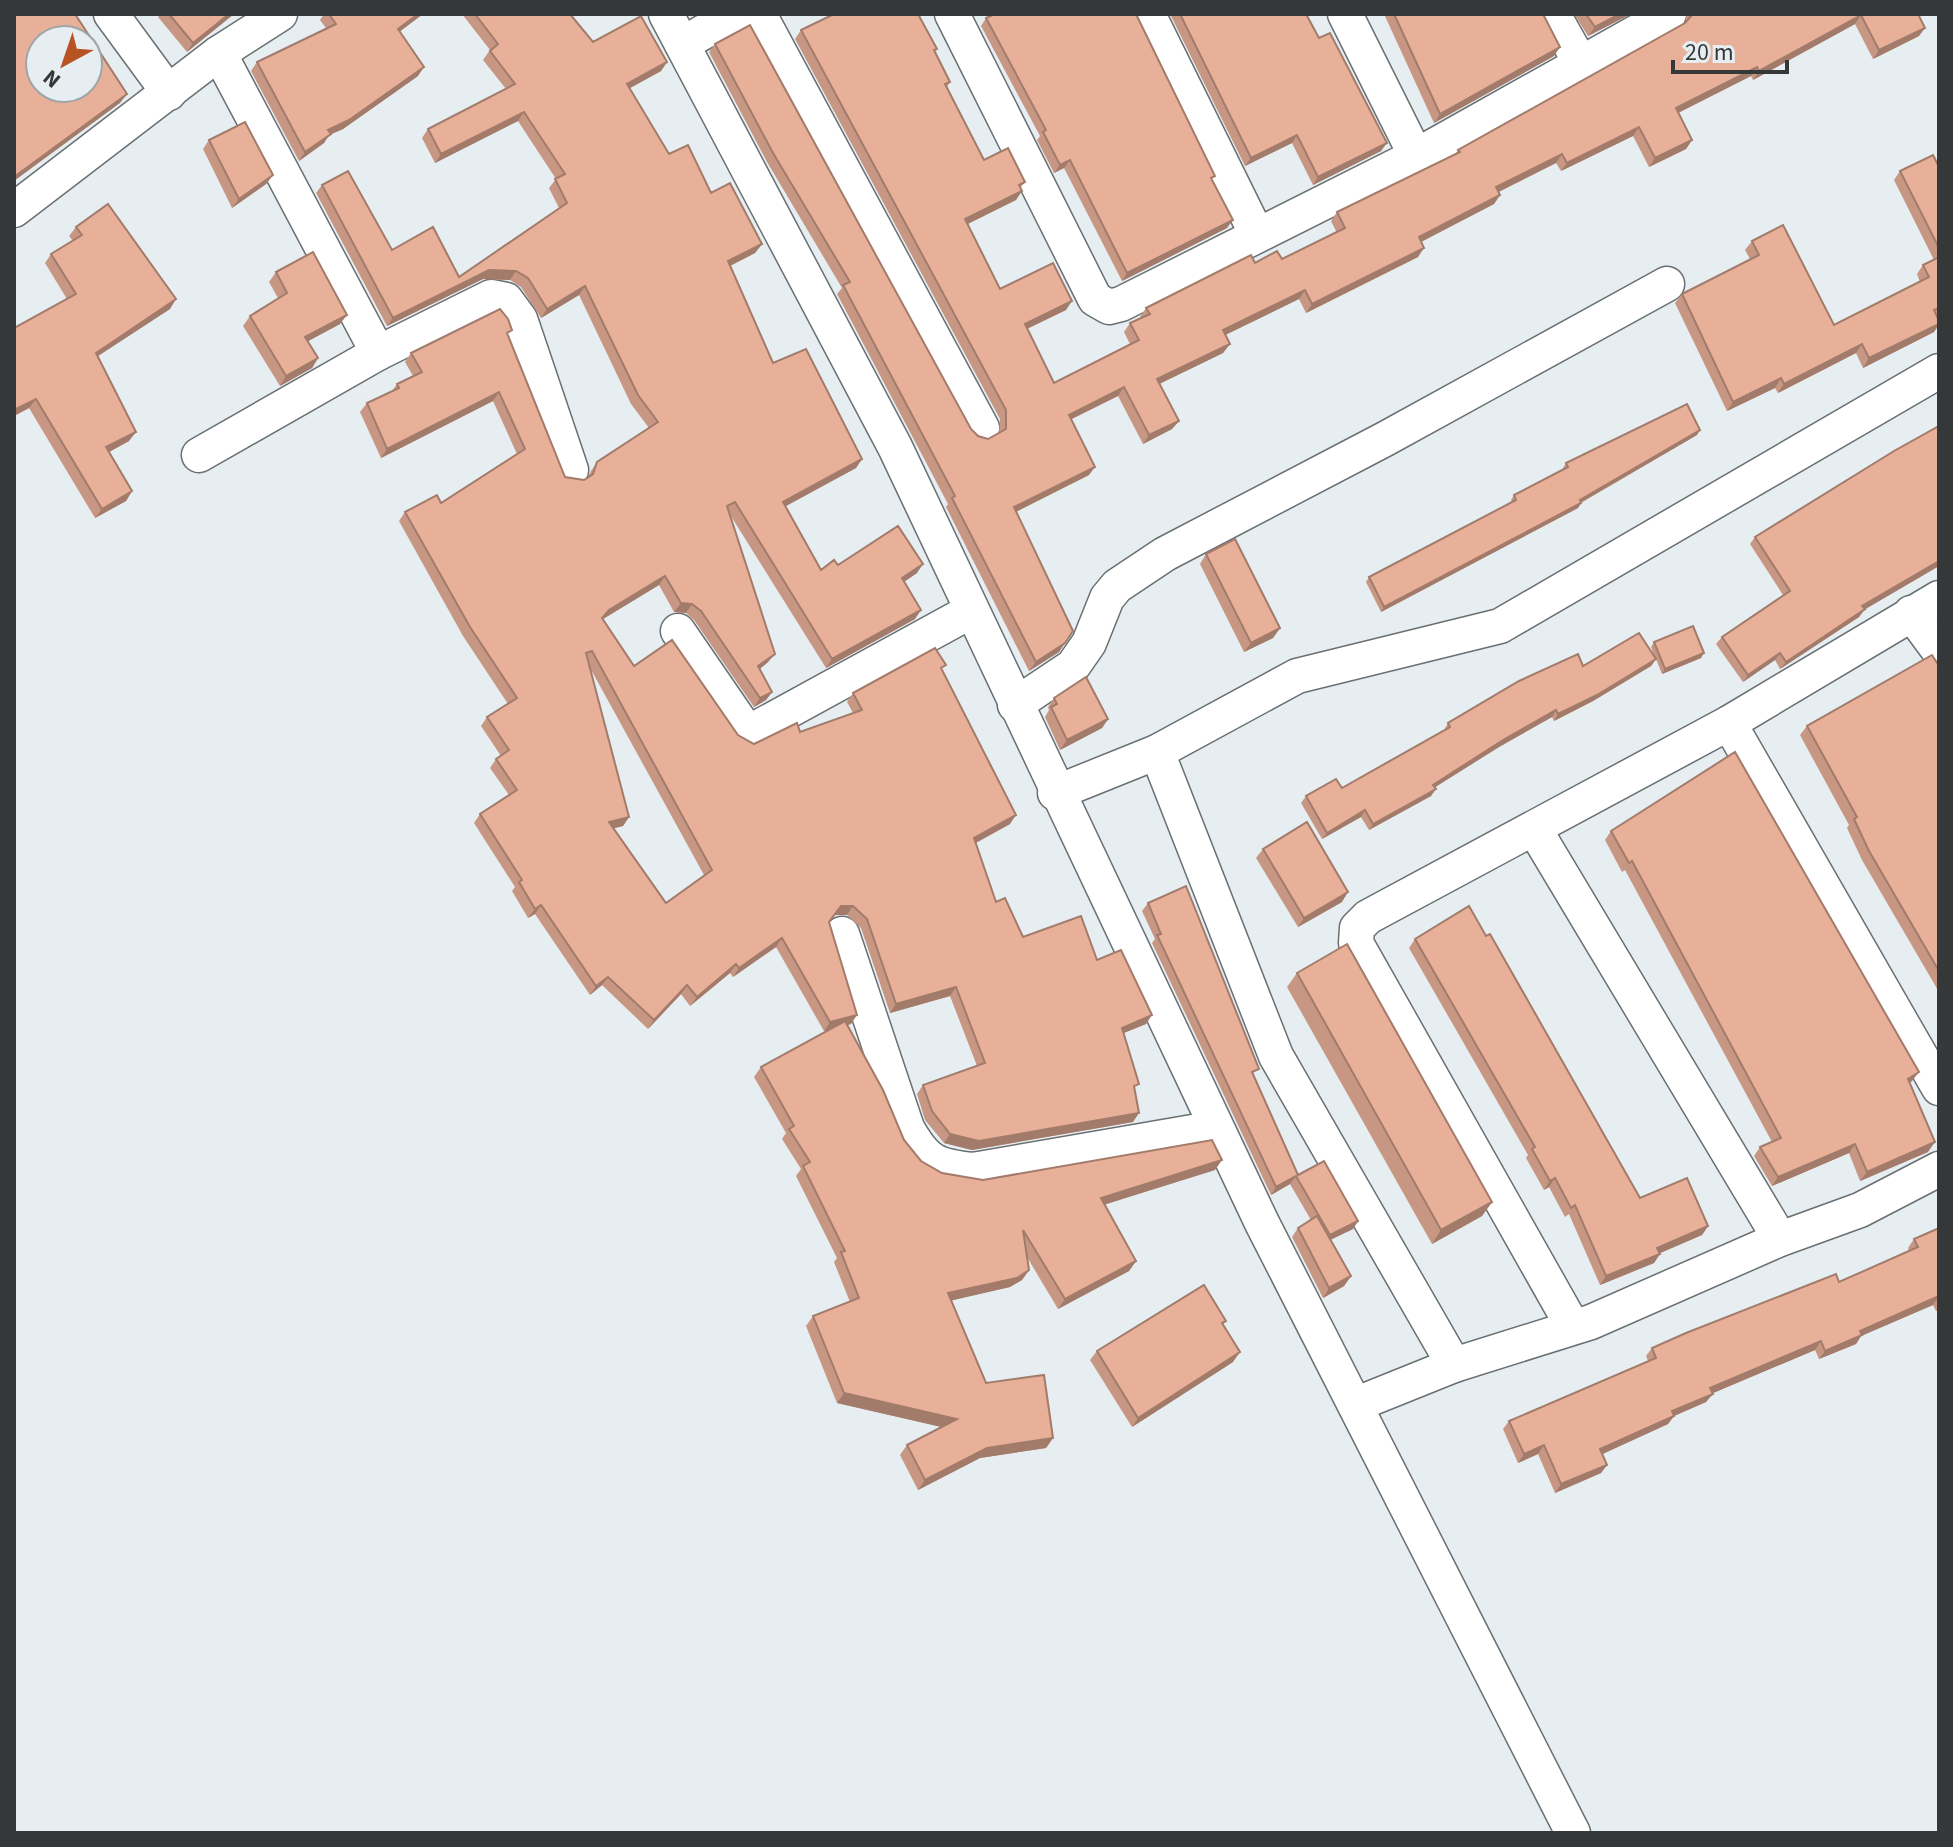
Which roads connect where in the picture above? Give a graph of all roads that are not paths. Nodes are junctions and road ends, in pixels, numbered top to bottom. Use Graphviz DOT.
graph roads {
  1 [pos="111,14"];
  2 [pos="280,14"];
  3 [pos="666,14"];
  4 [pos="736,14"];
  5 [pos="759,14"];
  6 [pos="952,14"];
  7 [pos="1148,14"];
  8 [pos="1345,14"];
  9 [pos="1553,14"];
  10 [pos="1669,14"];
  11 [pos="682,44"];
  12 [pos="219,53"];
  13 [pos="1581,64"];
  14 [pos="169,93"];
  15 [pos="1416,156"];
  16 [pos="14,210"];
  17 [pos="1257,235"];
  18 [pos="1667,284"];
  19 [pos="378,353"];
  20 [pos="1939,371"];
  21 [pos="982,428"];
  22 [pos="199,455"];
  23 [pos="571,470"];
  24 [pos="1925,606"];
  25 [pos="971,611"];
  26 [pos="678,631"];
  27 [pos="1939,651"];
  28 [pos="1015,705"];
  29 [pos="1729,723"];
  30 [pos="1157,752"];
  31 [pos="1055,793"];
  32 [pos="1535,830"];
  33 [pos="842,934"];
  34 [pos="1939,1088"];
  35 [pos="1216,1128"];
  36 [pos="1939,1169"];
  37 [pos="1780,1239"];
  38 [pos="1573,1327"];
  39 [pos="1454,1365"];
  40 [pos="1357,1404"];
  41 [pos="1573,1833"];
  1 -- 14 [label="street"];
  2 -- 12 [label="street"];
  3 -- 11 [label="street"];
  4 -- 11 [label="street"];
  5 -- 21 [label="street"];
  6 -- 17 [label="street"];
  7 -- 17 [label="street"];
  8 -- 15 [label="street"];
  9 -- 13 [label="street"];
  10 -- 13 [label="street"];
  11 -- 25 [label="street"];
  12 -- 14 [label="street"];
  12 -- 19 [label="street"];
  13 -- 15 [label="street"];
  14 -- 16 [label="street"];
  15 -- 17 [label="street"];
  18 -- 28 [label="street"];
  19 -- 22 [label="street"];
  19 -- 23 [label="street"];
  20 -- 30 [label="street"];
  24 -- 27 [label="street"];
  24 -- 29 [label="street"];
  25 -- 26 [label="street"];
  25 -- 28 [label="street"];
  28 -- 31 [label="street"];
  29 -- 32 [label="street"];
  29 -- 34 [label="street"];
  30 -- 31 [label="street"];
  30 -- 39 [label="street"];
  31 -- 35 [label="street"];
  32 -- 37 [label="street"];
  32 -- 38 [label="street"];
  33 -- 35 [label="street"];
  35 -- 40 [label="street"];
  36 -- 37 [label="street"];
  37 -- 38 [label="street"];
  38 -- 39 [label="street"];
  39 -- 40 [label="street"];
  40 -- 41 [label="street"];
}
